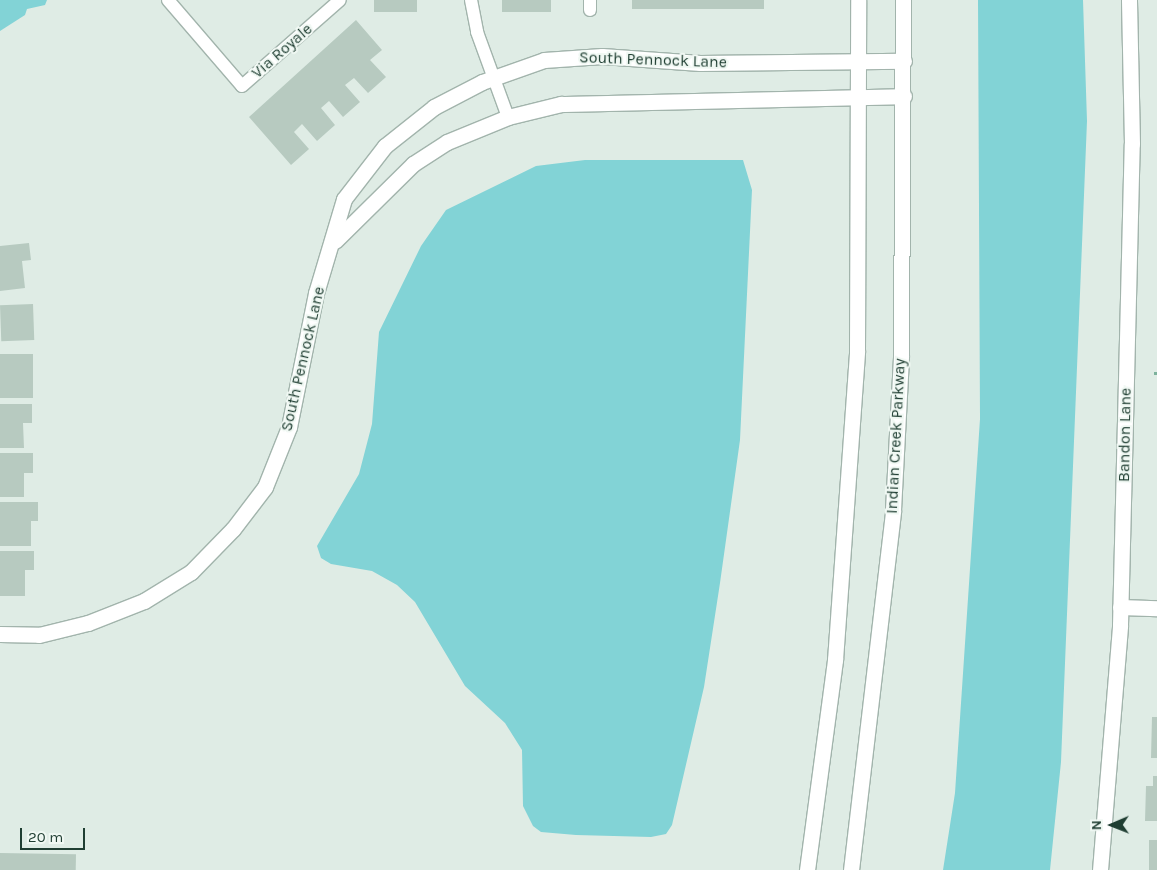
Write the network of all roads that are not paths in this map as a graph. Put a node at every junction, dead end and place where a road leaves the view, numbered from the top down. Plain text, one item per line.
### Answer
1 (168, 0) edge
2 (340, 0) edge
3 (471, 0) edge
4 (858, 0) edge
5 (903, 0) edge
6 (1129, 0) edge
7 (904, 60) junction
8 (859, 61) junction
9 (492, 78) junction
10 (859, 95) junction
11 (904, 96) junction
12 (508, 116) junction
13 (335, 241) junction
14 (1120, 607) junction
15 (1157, 608) edge
16 (0, 634) edge
17 (807, 870) edge
18 (851, 870) edge
19 (1100, 870) edge

1 - 2 lane, Via Royale
3 - 9 lane
4 - 8 street
5 - 7 street, Indian Creek Parkway
6 - 14 street, Bandon Lane
7 - 8 street, South Pennock Lane
7 - 11 street, Indian Creek Parkway
8 - 9 street, South Pennock Lane
8 - 10 street
9 - 12 lane
9 - 13 street, South Pennock Lane
10 - 11 street, South Pennock Lane
10 - 12 street, South Pennock Lane
10 - 17 street
11 - 18 street, Indian Creek Parkway
12 - 13 street, South Pennock Lane
13 - 16 street, South Pennock Lane
14 - 15 street
14 - 19 street, Bandon Lane

